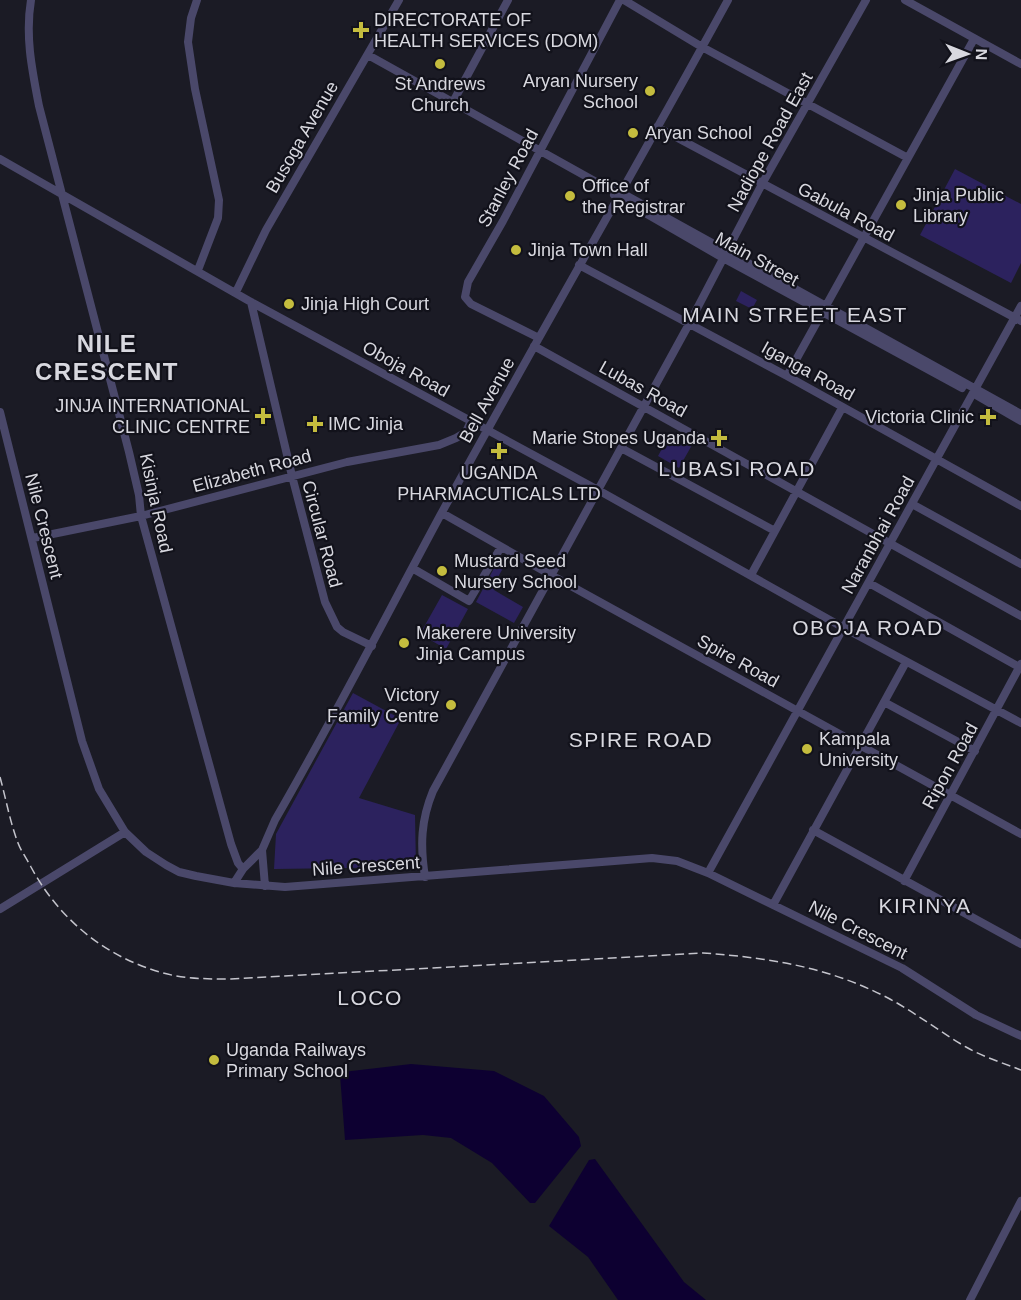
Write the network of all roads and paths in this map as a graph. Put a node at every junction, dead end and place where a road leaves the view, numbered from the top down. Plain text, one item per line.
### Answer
1 (31, 0) edge
2 (197, 0) edge
3 (399, 0) edge
4 (508, 0) edge
5 (622, 0) edge
6 (728, 0) edge
7 (866, 0) edge
8 (905, 0) edge
9 (974, 39) junction
10 (702, 47) junction
11 (368, 55) junction
12 (1021, 64) edge
13 (453, 102) junction
14 (808, 103) junction
15 (657, 127) junction
16 (540, 150) junction
17 (908, 158) junction
18 (0, 159) edge
19 (762, 184) junction
20 (62, 194) junction
21 (618, 195) junction
22 (863, 238) junction
23 (725, 255) junction
24 (579, 264) junction
25 (198, 270) junction
26 (236, 292) junction
27 (251, 302) junction
28 (1021, 306) edge
29 (824, 309) junction
30 (1018, 320) edge
31 (689, 324) junction
32 (539, 338) junction
33 (534, 346) junction
34 (787, 376) junction
35 (973, 391) junction
36 (643, 405) junction
37 (842, 408) junction
38 (0, 412) edge
39 (1021, 414) edge
40 (471, 421) junction
41 (1021, 421) edge
42 (488, 430) junction
43 (3, 436) edge
44 (621, 448) junction
45 (937, 459) junction
46 (292, 476) junction
47 (598, 490) junction
48 (797, 491) junction
49 (912, 504) junction
50 (1021, 506) edge
51 (442, 513) junction
52 (141, 516) junction
53 (775, 531) junction
54 (33, 538) junction
55 (891, 543) junction
56 (501, 547) junction
57 (1021, 564) edge
58 (412, 568) junction
59 (551, 575) junction
60 (751, 575) junction
61 (869, 583) junction
62 (1021, 616) edge
63 (844, 628) junction
64 (372, 646) junction
65 (906, 662) junction
66 (1020, 666) edge
67 (884, 702) junction
68 (997, 710) junction
69 (798, 711) junction
70 (1021, 723) edge
71 (860, 744) junction
72 (975, 752) junction
73 (951, 796) junction
74 (813, 830) junction
75 (125, 832) junction
76 (1021, 834) edge
77 (262, 850) junction
78 (243, 868) junction
79 (708, 873) junction
80 (425, 877) junction
81 (904, 881) junction
82 (234, 883) junction
83 (266, 886) junction
84 (773, 905) junction
85 (0, 909) edge
86 (1021, 944) edge
87 (1021, 1036) edge
88 (1021, 1200) edge
89 (970, 1300) edge

1 - 20 street, Kisinja Road
2 - 25 street
3 - 11 street, Busoga Avenue
4 - 13 street
5 - 10 street
5 - 16 street, Stanley Road
6 - 10 street, Bell Avenue
7 - 14 street, Nadiope Road East
8 - 9 street
9 - 12 street
9 - 17 street
10 - 14 street
10 - 15 street, Bell Avenue
11 - 13 street, Main Street
11 - 26 street, Busoga Avenue
13 - 16 street, Main Street
14 - 17 street
14 - 19 street, Nadiope Road East
15 - 19 street, Gabula Road
15 - 21 street, Bell Avenue
16 - 21 street, Main Street
16 - 32 street, Stanley Road
17 - 22 street
18 - 20 street, Oboja Road
19 - 22 street, Gabula Road
19 - 23 street, Nadiope Road East
20 - 25 street, Oboja Road
20 - 52 street, Kisinja Road
21 - 23 street, Main Street
21 - 24 street, Bell Avenue
22 - 29 street
22 - 30 street, Gabula Road
23 - 29 street, Main Street
23 - 31 street, Nadiope Road East
24 - 31 street, Iganga Road
24 - 32 street, Bell Avenue
25 - 26 street, Oboja Road
26 - 27 street, Oboja Road
27 - 40 street, Oboja Road
27 - 46 street, Circular Road
28 - 30 street, Naranbhai Road
29 - 34 street
29 - 35 street, Main Street
30 - 35 street, Naranbhai Road
31 - 34 street, Iganga Road
31 - 36 street, Nadiope Road East
32 - 33 street, Bell Avenue
33 - 36 street, Lubas Road
33 - 42 street, Bell Avenue
34 - 37 street, Iganga Road
35 - 39 street, Main Street
35 - 41 street, Main Street
35 - 45 street, Naranbhai Road
36 - 44 street, Nadiope Road East
36 - 48 street, Lubas Road
37 - 45 street, Iganga Road
37 - 48 street
38 - 43 street, Nile Crescent
40 - 42 street, Oboja Road
40 - 46 street, Elizabeth Road
42 - 47 street, Oboja Road
42 - 51 street, Bell Avenue
43 - 54 street, Nile Crescent
44 - 47 street, Nadiope Road East
44 - 53 street
45 - 49 street, Naranbhai Road
45 - 50 street, Iganga Road
46 - 52 street, Elizabeth Road
46 - 64 street, Circular Road
47 - 59 street, Nadiope Road East
47 - 60 street, Oboja Road
48 - 53 street
48 - 55 street, Lubas Road
49 - 55 street, Naranbhai Road
49 - 57 street
51 - 56 street, Spire Road
51 - 58 street, Bell Avenue
52 - 54 street, Elizabeth Road
52 - 78 street, Kisinja Road
53 - 60 street
54 - 75 street, Nile Crescent
55 - 61 street, Naranbhai Road
55 - 62 street, Lubas Road
56 - 58 street
56 - 59 street, Spire Road
58 - 64 street, Bell Avenue
59 - 69 street, Spire Road
59 - 80 street, Nadiope Road East
60 - 63 street, Oboja Road
61 - 63 street, Naranbhai Road
61 - 66 street
63 - 65 street, Oboja Road
63 - 69 street, Naranbhai Road
64 - 77 street, Bell Avenue
65 - 67 street
65 - 68 street, Oboja Road
66 - 68 street, Ripon Road
67 - 71 street
67 - 72 street
68 - 70 street, Oboja Road
68 - 72 street, Ripon Road
69 - 71 street, Spire Road
69 - 79 street, Naranbhai Road
71 - 73 street, Spire Road
71 - 74 street
72 - 73 street, Ripon Road
73 - 76 street, Spire Road
73 - 81 street, Ripon Road
74 - 81 street
74 - 84 street
75 - 82 street, Nile Crescent
75 - 85 street
77 - 78 street
77 - 83 street, Bell Avenue
78 - 82 street
79 - 80 street, Nile Crescent
79 - 84 street, Nile Crescent
80 - 83 street, Nile Crescent
81 - 86 street
82 - 83 street, Nile Crescent
84 - 87 street, Nile Crescent
88 - 89 street

